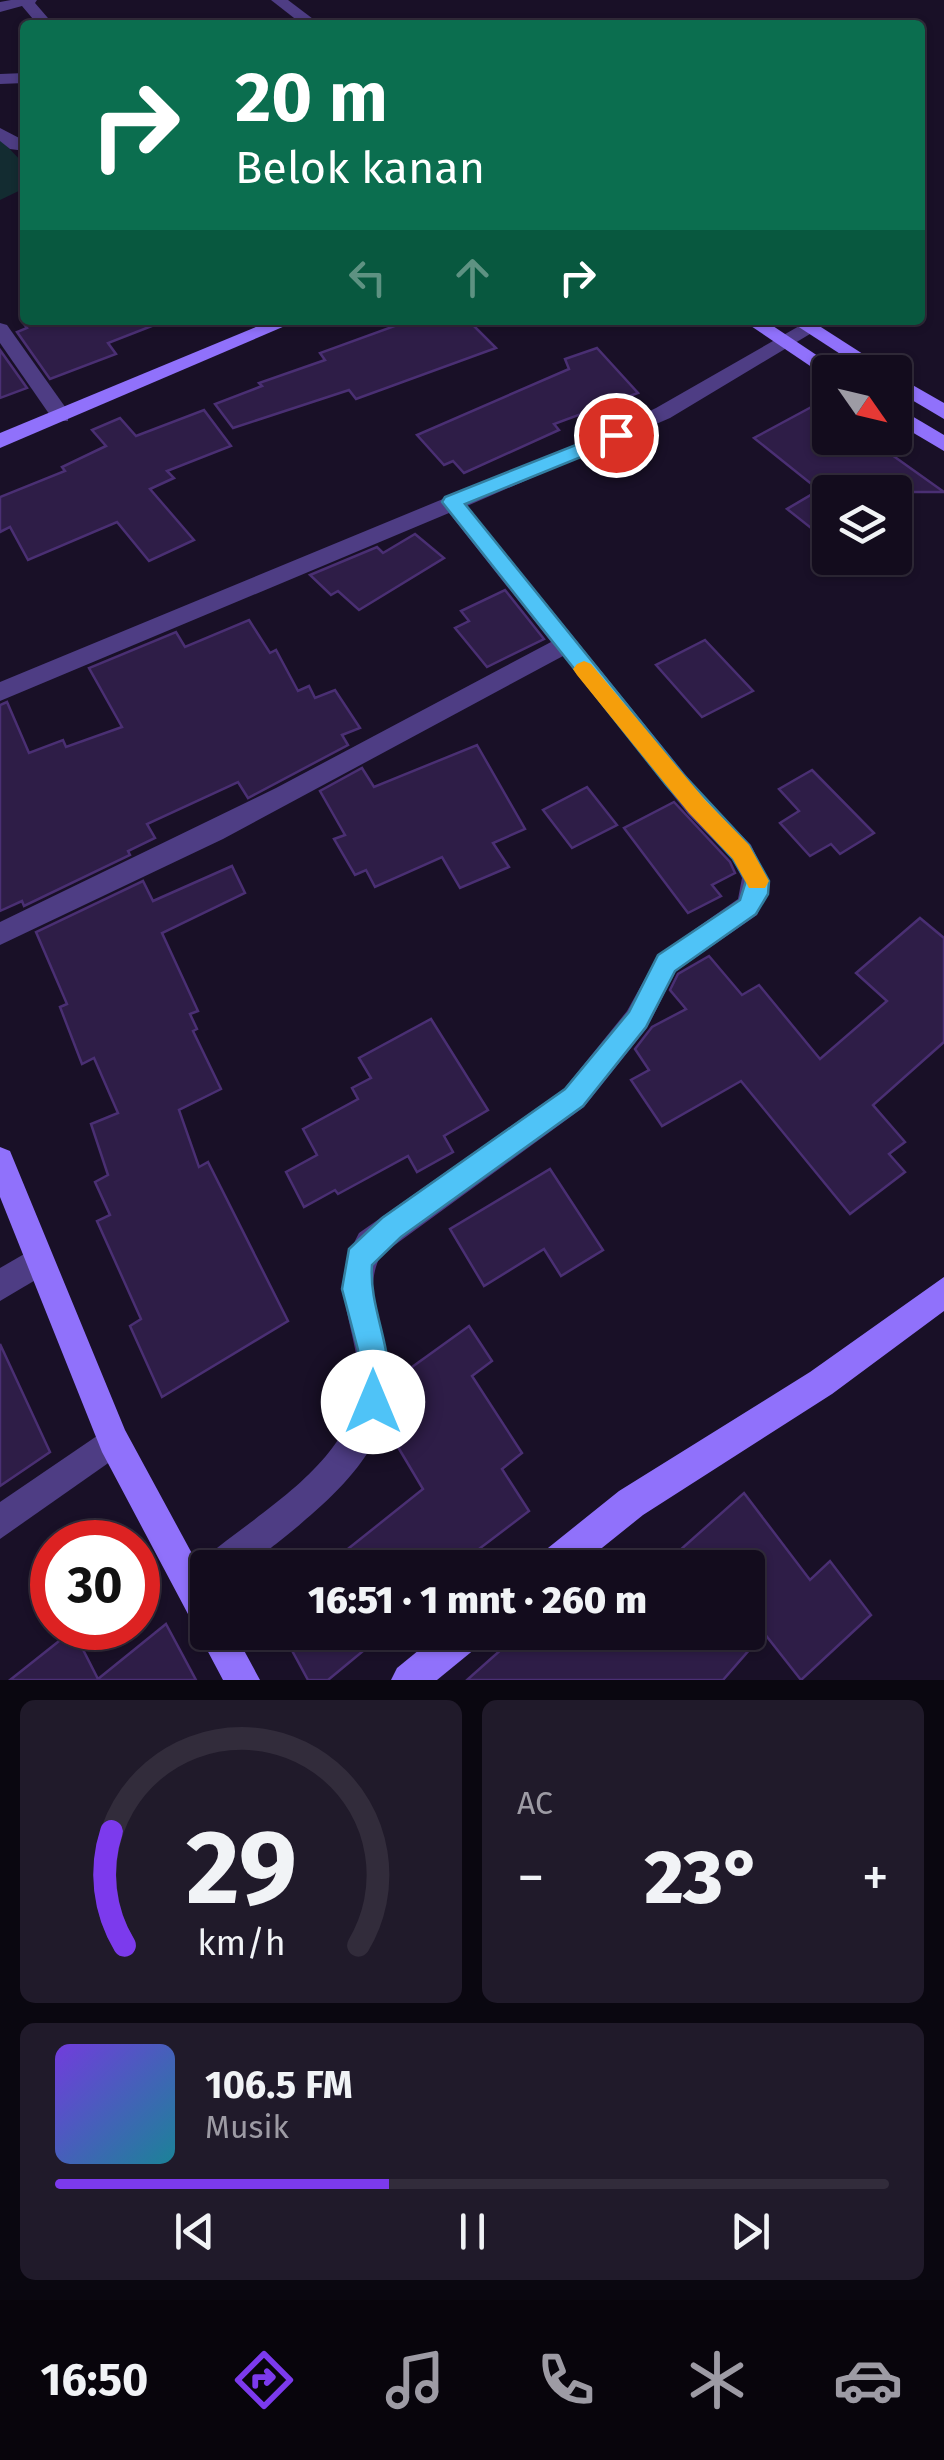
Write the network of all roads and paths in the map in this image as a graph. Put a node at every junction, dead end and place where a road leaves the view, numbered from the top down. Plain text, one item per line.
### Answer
1 (26, 0) edge
2 (278, 0) edge
3 (0, 7) edge
4 (42, 20) edge
5 (306, 20) edge
6 (278, 325) edge
7 (759, 325) edge
8 (800, 325) edge
9 (805, 325) edge
10 (0, 328) edge
11 (785, 342) junction
12 (854, 355) edge
13 (812, 359) edge
14 (912, 392) edge
15 (944, 412) edge
16 (61, 416) junction
17 (912, 424) edge
18 (0, 441) edge
19 (944, 444) edge
20 (452, 502) junction
21 (564, 646) junction
22 (0, 692) edge
23 (0, 934) edge
24 (0, 1161) edge
25 (38, 1261) junction
26 (0, 1286) edge
27 (939, 1304) edge
28 (113, 1441) junction
29 (0, 1522) edge
30 (240, 1550) edge
31 (573, 1550) edge
32 (190, 1575) edge
33 (226, 1650) edge
34 (446, 1650) edge
35 (242, 1680) edge
36 (409, 1680) edge

1 - 3 street
1 - 4 street
2 - 5 street
6 - 16 street
7 - 11 street
8 - 11 street
9 - 12 street
10 - 16 street
11 - 13 street
11 - 20 street
14 - 15 street
16 - 18 street
17 - 19 street
20 - 21 street
20 - 22 street
21 - 23 street
21 - 30 street
24 - 25 street
25 - 26 street
25 - 28 street
27 - 31 street
28 - 29 street
28 - 32 street
33 - 35 street
34 - 36 street

